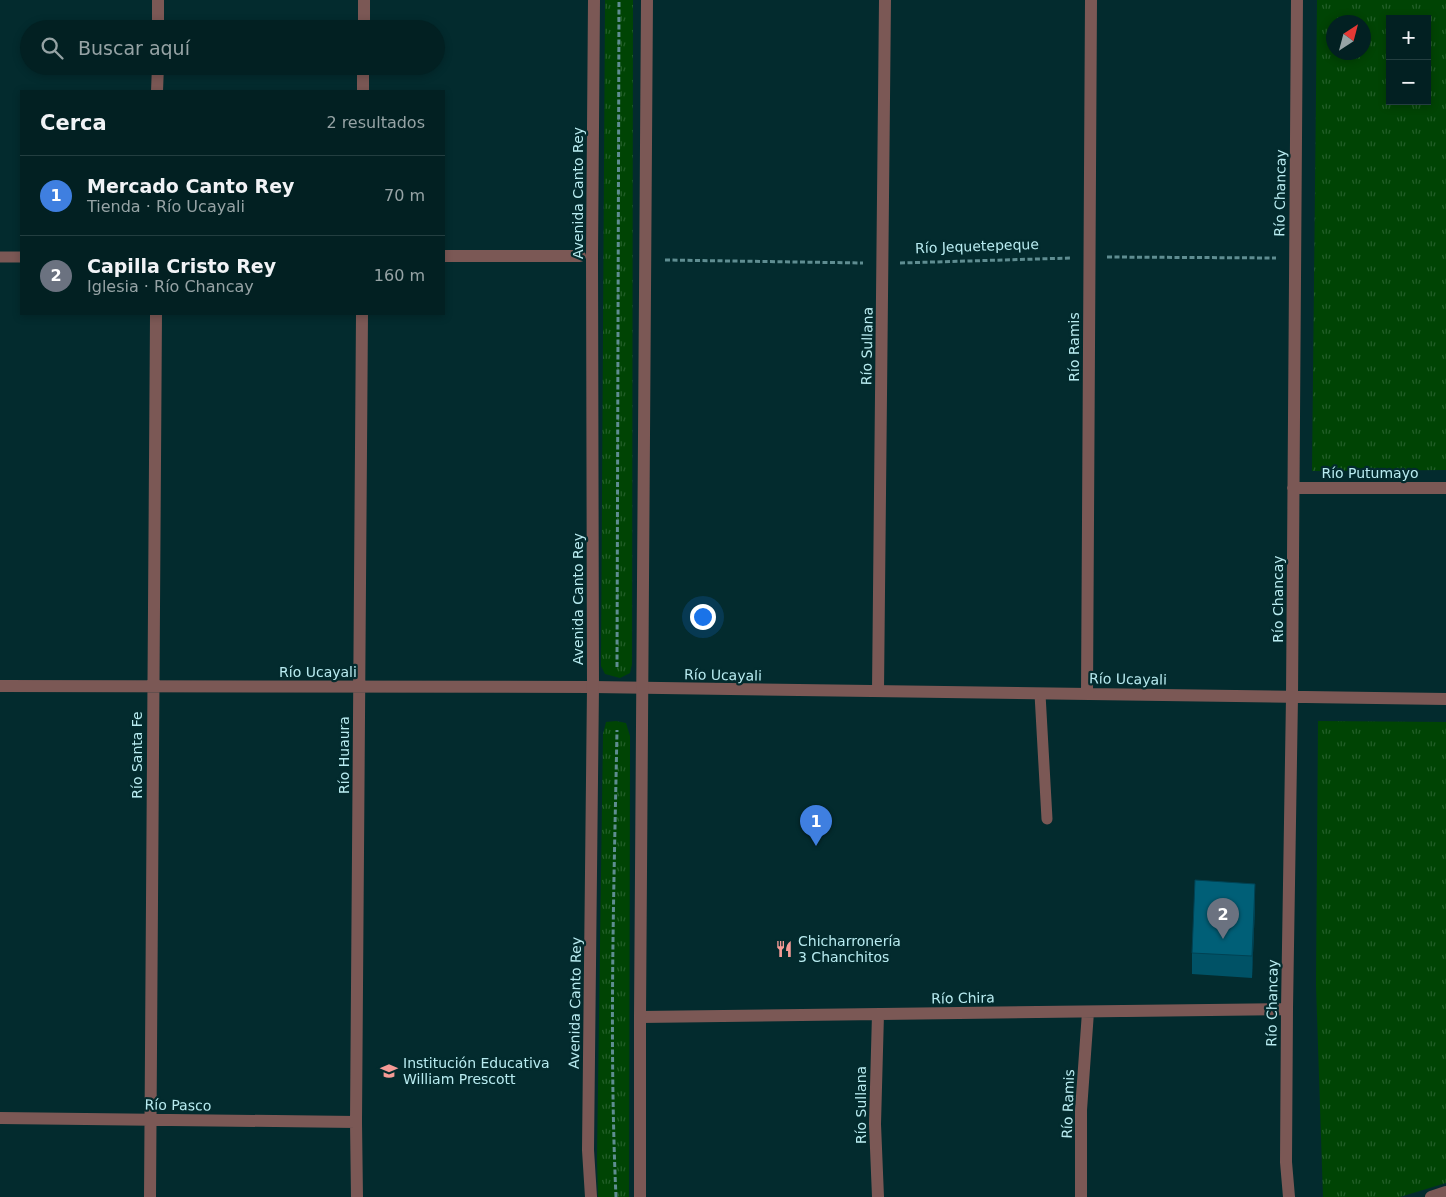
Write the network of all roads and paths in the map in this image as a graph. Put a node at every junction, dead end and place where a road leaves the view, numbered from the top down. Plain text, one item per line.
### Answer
1 (158, 0) edge
2 (364, 0) edge
3 (594, 0) edge
4 (619, 0) edge
5 (647, 0) edge
6 (885, 0) edge
7 (1091, 0) edge
8 (1296, 0) edge
9 (158, 20) edge
10 (364, 20) edge
11 (158, 75) edge
12 (363, 75) edge
13 (157, 90) edge
14 (363, 90) edge
15 (445, 256) edge
16 (580, 256) dead end
17 (0, 257) edge
18 (20, 257) edge
19 (611, 257) dead end
20 (618, 258) junction
21 (626, 258) dead end
22 (1090, 258) junction
23 (1294, 258) junction
24 (660, 260) dead end
25 (882, 263) junction
26 (156, 315) edge
27 (362, 315) edge
28 (1293, 488) junction
29 (1446, 488) edge
30 (617, 667) dead end
31 (0, 686) edge
32 (153, 686) junction
33 (359, 687) junction
34 (593, 687) junction
35 (642, 689) junction
36 (878, 692) junction
37 (1040, 694) junction
38 (1087, 694) junction
39 (1292, 697) junction
40 (1446, 699) edge
41 (609, 730) dead end
42 (617, 730) junction
43 (623, 730) dead end
44 (1047, 818) dead end
45 (1287, 1009) junction
46 (1088, 1012) junction
47 (878, 1014) junction
48 (640, 1016) junction
49 (606, 1017) dead end
50 (613, 1017) junction
51 (621, 1017) dead end
52 (0, 1118) edge
53 (149, 1120) junction
54 (356, 1122) junction
55 (1446, 1192) edge
56 (150, 1197) edge
57 (357, 1197) edge
58 (591, 1197) edge
59 (616, 1197) edge
60 (640, 1197) edge
61 (878, 1197) edge
62 (1082, 1197) edge
63 (1289, 1197) edge
64 (1430, 1197) edge

1 - 9 street
2 - 10 street
3 - 34 street, Avenida Canto Rey
4 - 20 path
5 - 35 street
6 - 25 street, Río Sullana
7 - 22 street, Río Ramis
8 - 23 street, Río Chancay
11 - 13 street
12 - 14 street
15 - 16 street
17 - 18 lane
19 - 20 path
20 - 21 path
20 - 30 path
22 - 23 path, Río Jequetepeque
22 - 25 path, Río Jequetepeque
22 - 38 street, Río Ramis
23 - 28 street, Río Chancay
24 - 25 path, Río Jequetepeque
25 - 36 street, Río Sullana
26 - 32 street, Río Santa Fe
27 - 33 street, Río Huaura
28 - 29 street, Río Putumayo
28 - 39 street, Río Chancay
31 - 32 street, Río Ucayali
32 - 33 street, Río Ucayali
32 - 53 street, Río Santa Fe
33 - 34 street, Río Ucayali
33 - 54 street, Río Huaura
34 - 35 street, Río Ucayali
34 - 58 street, Avenida Canto Rey
35 - 36 street, Río Ucayali
35 - 48 street
36 - 37 street, Río Ucayali
37 - 38 street, Río Ucayali
37 - 44 lane
38 - 39 street, Río Ucayali
39 - 40 street, Río Ucayali
39 - 45 street, Río Chancay
41 - 42 path
42 - 43 path
42 - 50 path
45 - 46 street, Río Chira
45 - 63 street, Río Chancay
46 - 47 street, Río Chira
46 - 62 street, Río Ramis
47 - 48 street, Río Chira
47 - 61 street, Río Sullana
48 - 60 street
49 - 50 path
50 - 51 path
50 - 59 path
52 - 53 street, Río Pasco
53 - 54 street, Río Pasco
53 - 56 street, Río Santa Fe
54 - 57 street, Río Huaura
55 - 64 street

